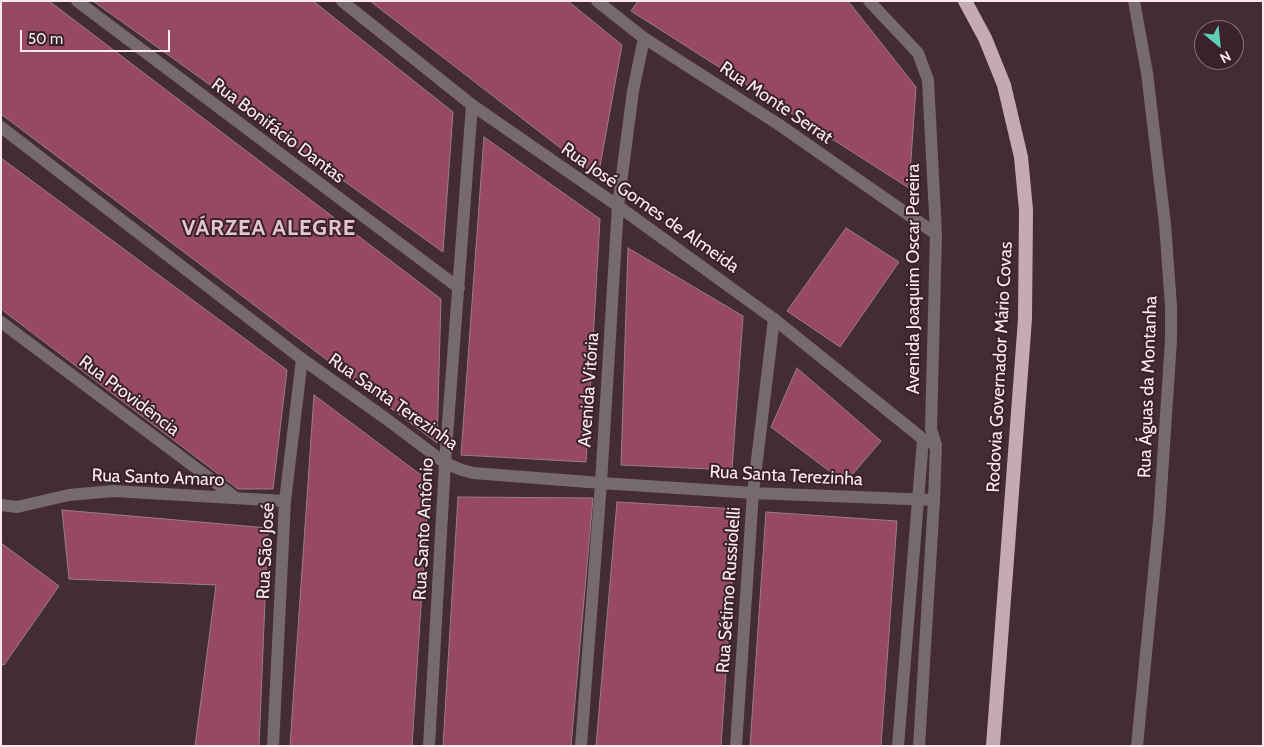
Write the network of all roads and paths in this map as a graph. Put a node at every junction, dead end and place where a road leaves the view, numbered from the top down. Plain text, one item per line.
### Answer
1 (77, 1) edge
2 (342, 1) edge
3 (597, 1) edge
4 (869, 1) edge
5 (965, 1) edge
6 (1134, 1) edge
7 (644, 38) junction
8 (472, 106) junction
9 (1, 127) edge
10 (618, 206) junction
11 (936, 234) junction
12 (459, 288) junction
13 (774, 319) junction
14 (1, 322) edge
15 (302, 359) junction
16 (927, 434) junction
17 (445, 463) junction
18 (601, 483) junction
19 (753, 494) junction
20 (236, 498) junction
21 (918, 499) junction
22 (934, 500) junction
23 (285, 501) junction
24 (1, 505) edge
25 (899, 715) junction
26 (921, 716) junction
27 (273, 746) edge
28 (429, 746) edge
29 (581, 746) edge
30 (736, 746) edge
31 (898, 746) edge
32 (919, 746) edge
33 (992, 746) edge
34 (1137, 746) edge

1 - 12 street, Rua Bonifácio Dantas
2 - 8 street, Rua José Gomes de Almeida
3 - 7 street, Rua Monte Serrat
4 - 11 street, Avenida Joaquim Oscar Pereira
5 - 33 highway, Rodovia Governador Mário Covas
6 - 34 street, Rua Águas da Montanha
7 - 10 street, Avenida Vitória
7 - 11 street, Rua Monte Serrat
8 - 10 street, Rua José Gomes de Almeida
8 - 12 street, Rua Santo Antônio
9 - 15 street, Rua Santa Terezinha
10 - 13 street, Rua José Gomes de Almeida
10 - 18 street, Avenida Vitória
11 - 16 street, Avenida Joaquim Oscar Pereira
12 - 17 street, Rua Santo Antônio
13 - 16 street, Rua José Gomes de Almeida
13 - 19 street, Rua Sétimo Russiolelli
14 - 20 street, Rua Providência
15 - 17 street, Rua Santa Terezinha
15 - 23 street, Rua São José
16 - 21 street, Avenida Joaquim Oscar Pereira
16 - 22 street, Rua José Gomes de Almeida
17 - 18 street, Rua Santa Terezinha
17 - 28 street, Rua Santo Antônio
18 - 19 street, Rua Santa Terezinha
18 - 29 street, Avenida Vitória
19 - 21 street, Rua Santa Terezinha
19 - 30 street, Rua Sétimo Russiolelli
20 - 23 street, Rua Santo Amaro
20 - 24 street, Rua Santo Amaro
21 - 22 street, Rua Santa Terezinha
21 - 25 street, Avenida Joaquim Oscar Pereira
22 - 26 street
23 - 27 street, Rua São José
25 - 26 street
25 - 31 street, Avenida Joaquim Oscar Pereira
26 - 32 street

